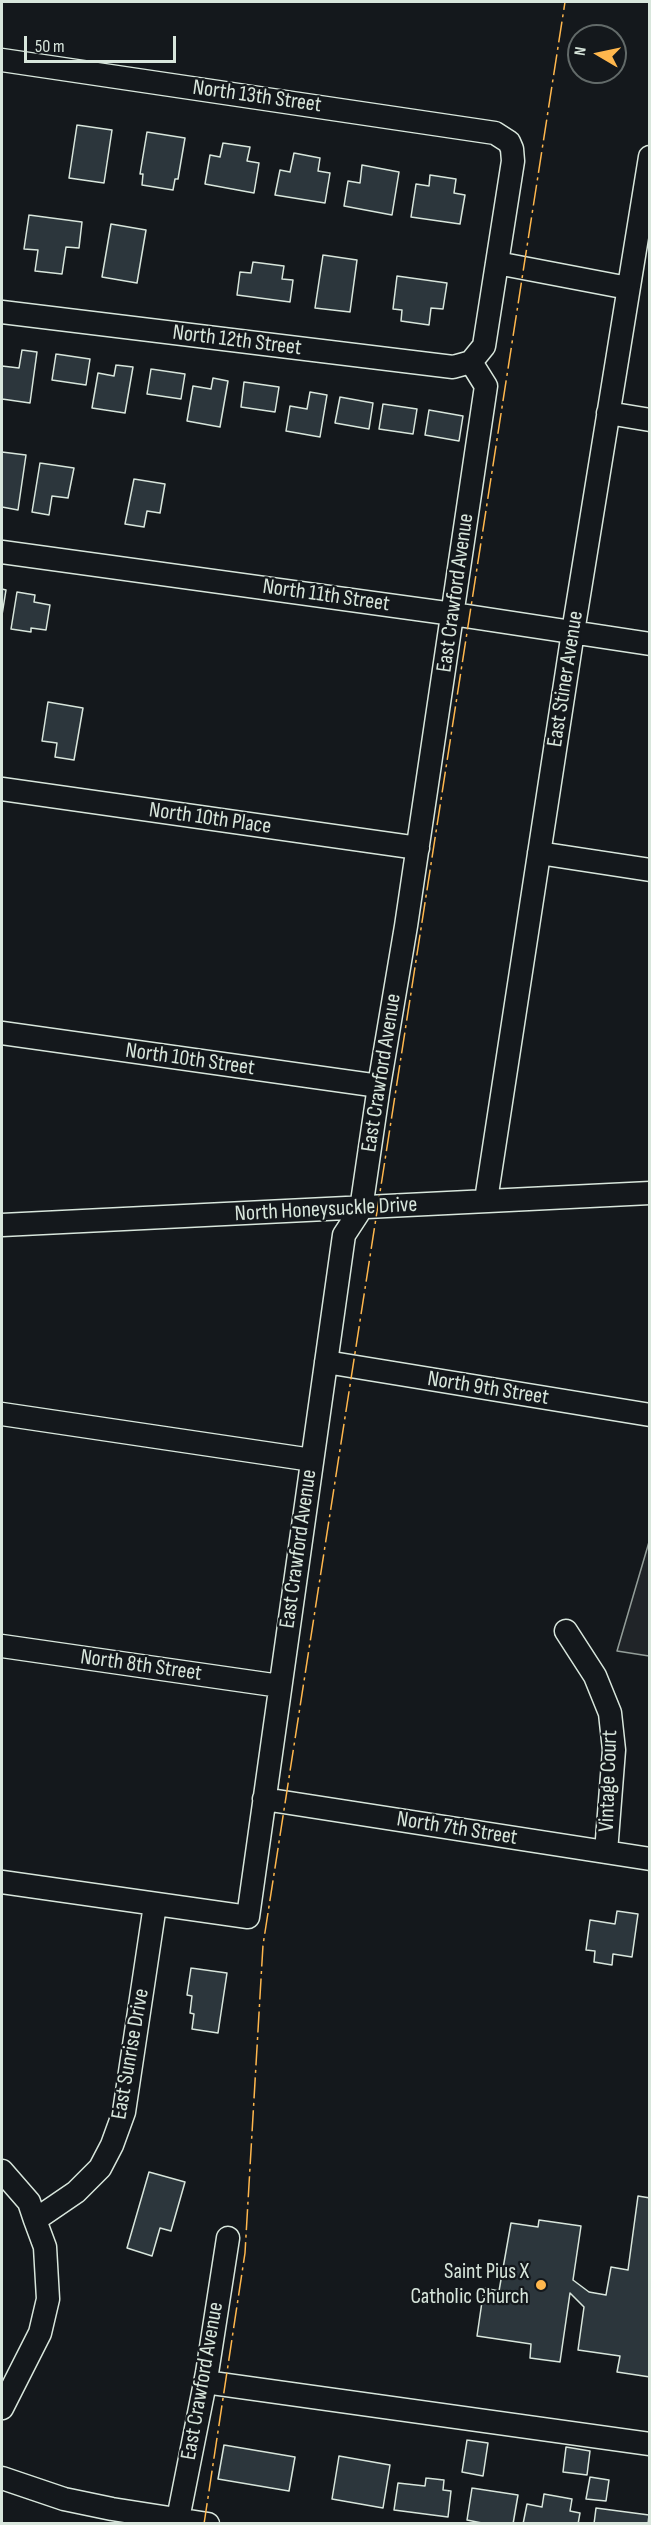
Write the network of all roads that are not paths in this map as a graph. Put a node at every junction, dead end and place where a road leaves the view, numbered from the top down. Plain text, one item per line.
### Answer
1 (2, 60) edge
2 (650, 158) edge
3 (647, 193) edge
4 (497, 263) junction
5 (628, 288) junction
6 (2, 312) edge
7 (471, 362) junction
8 (608, 413) junction
9 (650, 420) edge
10 (2, 552) edge
11 (453, 614) junction
12 (573, 632) junction
13 (650, 644) edge
14 (2, 789) edge
15 (418, 848) junction
16 (539, 853) junction
17 (650, 870) edge
18 (2, 1033) edge
19 (379, 1086) junction
20 (650, 1193) edge
21 (486, 1200) junction
22 (361, 1209) junction
23 (2, 1225) edge
24 (326, 1362) junction
25 (2, 1414) edge
26 (650, 1415) edge
27 (312, 1460) junction
28 (566, 1631) dead end
29 (2, 1646) edge
30 (280, 1686) junction
31 (264, 1799) junction
32 (606, 1852) junction
33 (650, 1859) edge
34 (2, 1882) edge
35 (155, 1905) junction
36 (2, 2171) edge
37 (35, 2220) junction
38 (228, 2238) dead end
39 (205, 2382) junction
40 (2, 2408) edge
41 (650, 2444) edge
42 (2, 2478) edge
43 (177, 2521) edge
44 (208, 2523) edge

1 - 4 street, North 13th Street
2 - 3 street, East Stiner Avenue
3 - 5 street, East Stiner Avenue
4 - 5 street
4 - 7 street
5 - 8 street, East Stiner Avenue
6 - 7 street, North 12th Street
7 - 11 street, East Crawford Avenue
8 - 9 street
8 - 12 street, East Stiner Avenue
10 - 11 street, North 11th Street
11 - 12 street, North 11th Street
11 - 15 street, East Crawford Avenue
12 - 13 street, North 11th Street
12 - 16 street, East Stiner Avenue
14 - 15 street, North 10th Place
15 - 19 street, East Crawford Avenue
16 - 17 street
16 - 21 street, East Stiner Avenue
18 - 19 street, North 10th Street
19 - 22 street, East Crawford Avenue
20 - 21 street, North Honeysuckle Drive
21 - 22 street, North Honeysuckle Drive
22 - 23 street, North Honeysuckle Drive
22 - 24 street, East Crawford Avenue
24 - 26 street, North 9th Street
24 - 27 street, East Crawford Avenue
25 - 27 street
27 - 30 street, East Crawford Avenue
28 - 32 street, Vintage Court
29 - 30 street, North 8th Street
30 - 31 street, East Crawford Avenue
31 - 32 street, North 7th Street
31 - 35 street, East Crawford Avenue
32 - 33 street, North 7th Street
34 - 35 street
35 - 37 street, East Sunrise Drive
36 - 37 street
37 - 40 street
38 - 39 street, East Crawford Avenue
39 - 41 street
39 - 43 street, East Crawford Avenue
42 - 43 street
43 - 44 street

